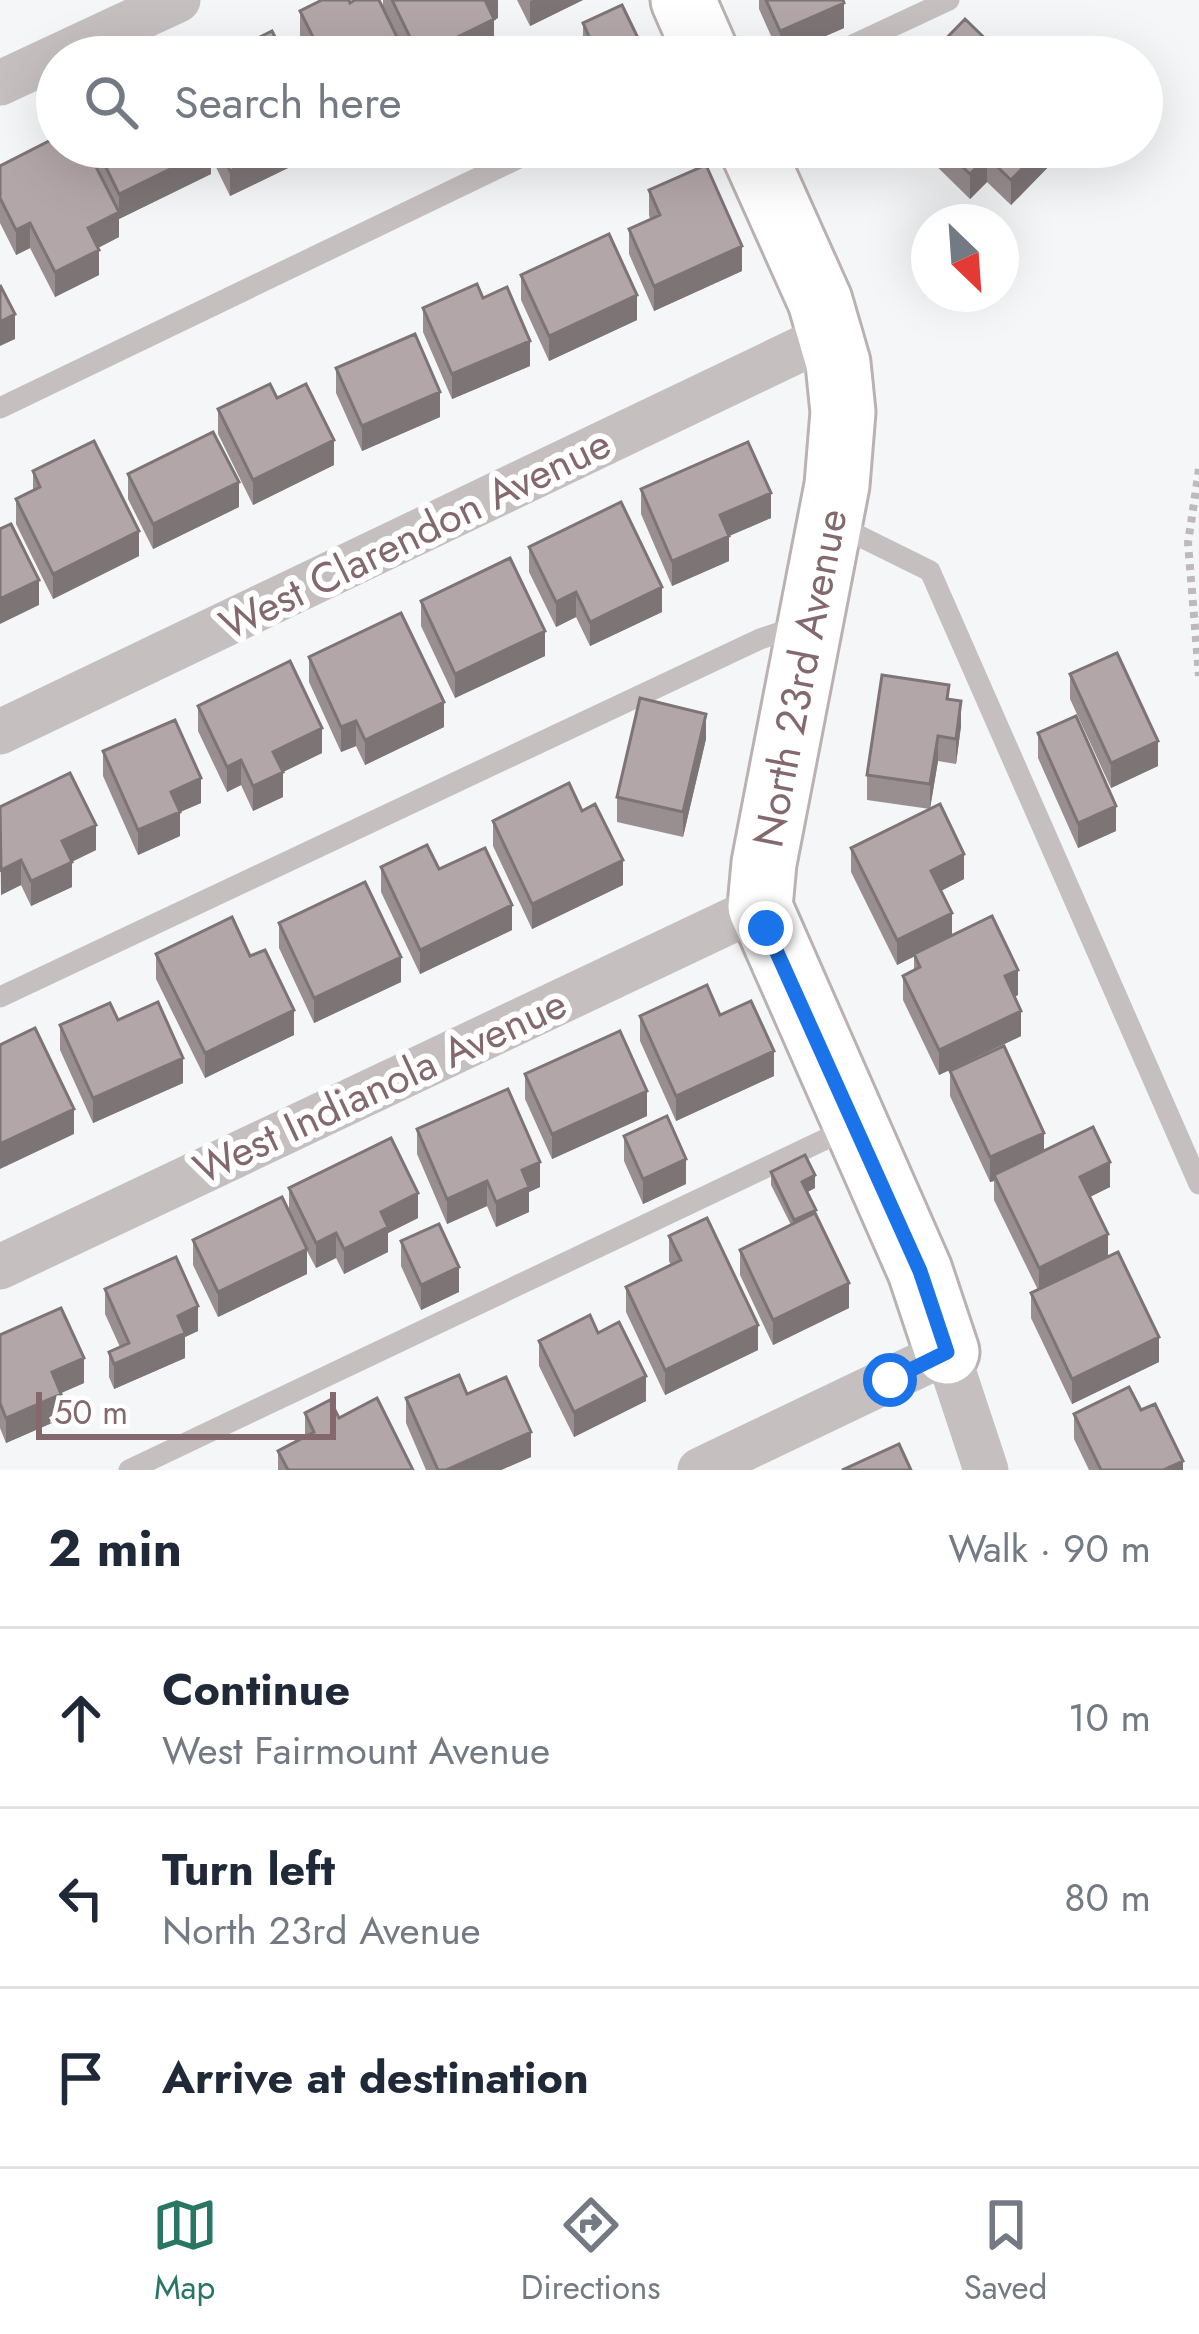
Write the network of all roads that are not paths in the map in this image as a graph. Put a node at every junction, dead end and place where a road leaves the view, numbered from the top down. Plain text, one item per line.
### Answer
1 (178, 0) edge
2 (682, 0) edge
3 (949, 0) edge
4 (101, 36) edge
5 (699, 36) edge
6 (872, 36) edge
7 (36, 66) edge
8 (0, 83) edge
9 (498, 168) edge
10 (760, 168) edge
11 (830, 335) junction
12 (0, 408) edge
13 (829, 520) junction
14 (812, 622) junction
15 (0, 732) edge
16 (760, 907) junction
17 (0, 997) edge
18 (855, 1126) junction
19 (1199, 1184) edge
20 (0, 1267) edge
21 (947, 1352) junction
22 (129, 1470) edge
23 (700, 1470) edge
24 (986, 1470) edge

1 - 4 street
2 - 5 street
3 - 6 lane
7 - 8 street
9 - 12 lane
10 - 11 street, North 23rd Avenue
11 - 13 street, North 23rd Avenue
11 - 15 street, West Clarendon Avenue
13 - 14 street, North 23rd Avenue
13 - 19 lane
14 - 16 street, North 23rd Avenue
14 - 17 lane
16 - 18 street, North 23rd Avenue
16 - 20 street, West Indianola Avenue
18 - 21 street, North 23rd Avenue
18 - 22 lane
21 - 23 street
21 - 24 street, North 23rd Avenue

